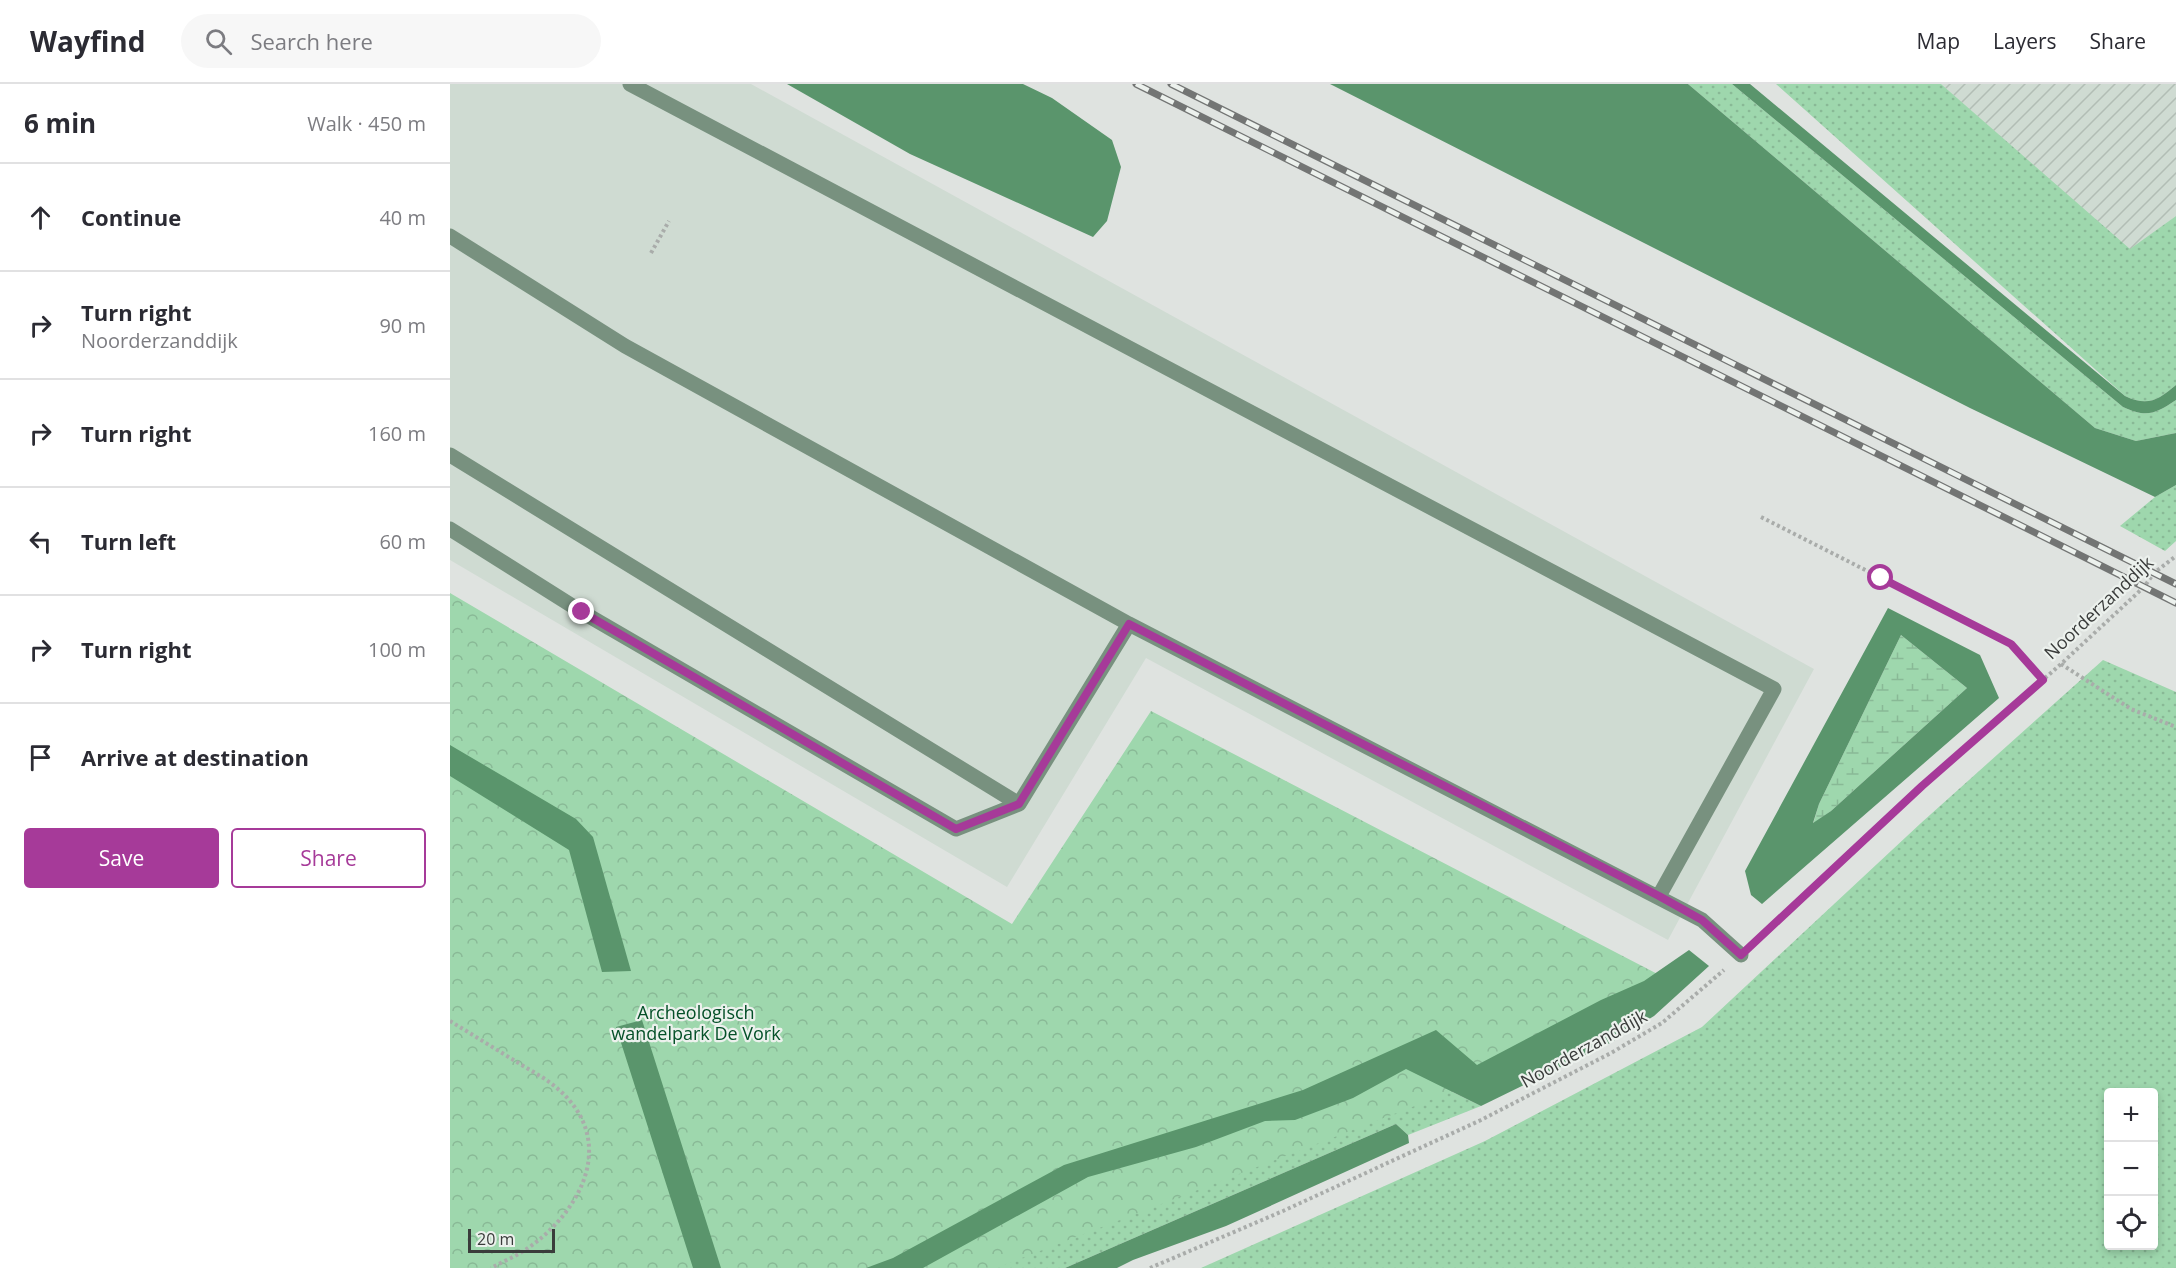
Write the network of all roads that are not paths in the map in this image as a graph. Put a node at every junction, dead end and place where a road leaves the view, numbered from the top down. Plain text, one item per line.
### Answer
1 (630, 84) edge
2 (450, 236) edge
3 (450, 455) edge
4 (450, 529) edge
5 (1129, 624) junction
6 (1019, 804) junction
7 (1659, 896) junction
8 (1741, 955) road end

1 - 7 lane
2 - 5 lane
3 - 6 lane
4 - 6 lane
5 - 6 lane
5 - 7 lane
7 - 8 lane

